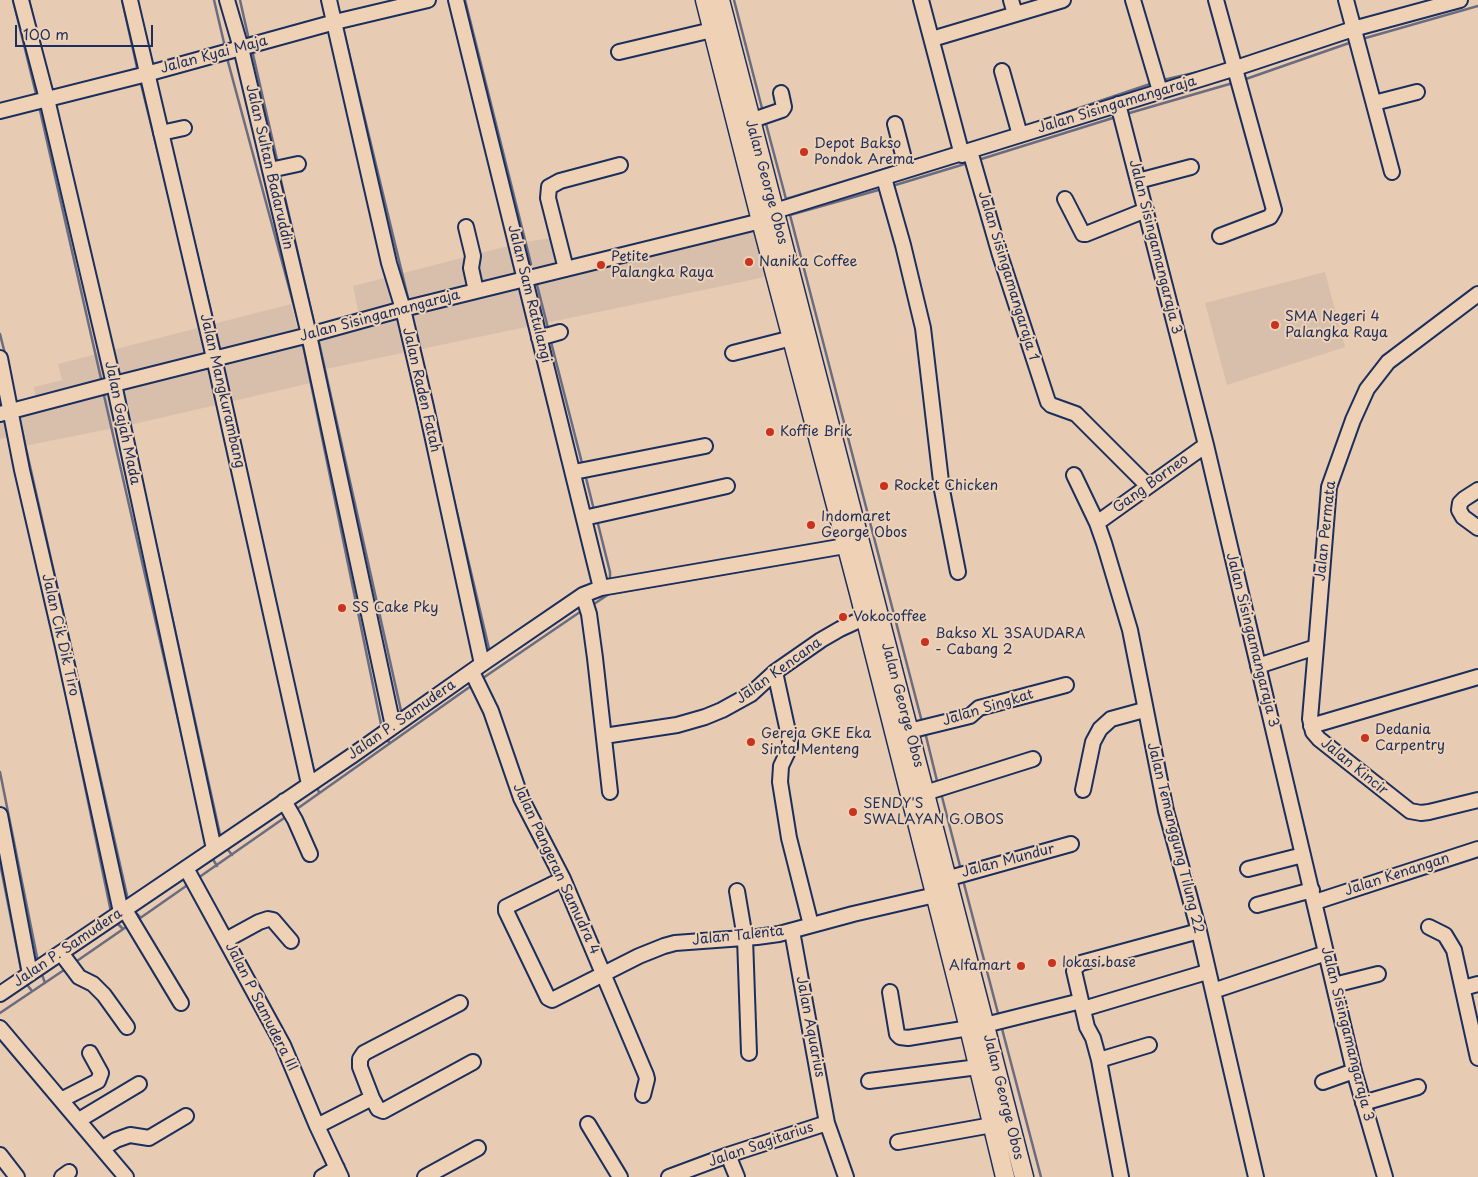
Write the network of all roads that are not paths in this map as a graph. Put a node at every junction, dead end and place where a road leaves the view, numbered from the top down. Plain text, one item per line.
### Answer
1 (21, 0) edge
2 (130, 0) edge
3 (227, 0) edge
4 (329, 0) edge
5 (428, 0) edge
6 (456, 0) edge
7 (705, 0) edge
8 (720, 0) edge
9 (921, 0) edge
10 (1011, 0) edge
11 (1133, 0) edge
12 (1216, 0) edge
13 (1346, 0) edge
14 (1460, 0) edge
15 (1053, 1) edge
16 (1015, 14) junction
17 (335, 22) junction
18 (1353, 29) junction
19 (712, 30) junction
20 (932, 39) junction
21 (241, 48) junction
22 (619, 52) dead end
23 (1236, 68) junction
24 (1002, 71) dead end
25 (146, 74) junction
26 (1160, 91) junction
27 (1417, 92) dead end
28 (781, 93) dead end
29 (47, 99) junction
30 (1374, 103) junction
31 (1118, 104) junction
32 (0, 110) edge
33 (895, 124) dead end
34 (184, 128) dead end
35 (748, 129) junction
36 (161, 133) junction
37 (1020, 135) junction
38 (966, 153) junction
39 (298, 164) dead end
40 (620, 166) dead end
41 (1191, 167) dead end
42 (270, 170) junction
43 (907, 170) junction
44 (1392, 172) dead end
45 (884, 178) junction
46 (1138, 181) junction
47 (1065, 199) dead end
48 (1146, 210) junction
49 (768, 216) junction
50 (466, 227) dead end
51 (1220, 236) dead end
52 (566, 269) junction
53 (526, 279) junction
54 (476, 291) junction
55 (1478, 294) edge
56 (402, 309) junction
57 (560, 332) dead end
58 (309, 335) junction
59 (539, 338) junction
60 (792, 338) junction
61 (733, 353) dead end
62 (0, 358) edge
63 (214, 358) junction
64 (114, 384) junction
65 (816, 401) junction
66 (6, 412) edge
67 (1206, 445) junction
68 (705, 446) dead end
69 (574, 472) junction
70 (1074, 475) dead end
71 (727, 486) dead end
72 (1148, 486) junction
73 (1478, 490) edge
74 (595, 516) junction
75 (1097, 523) junction
76 (1478, 528) edge
77 (845, 546) junction
78 (958, 572) dead end
79 (601, 588) junction
80 (583, 595) junction
81 (864, 618) junction
82 (1316, 647) junction
83 (1258, 666) junction
84 (477, 668) junction
85 (775, 672) junction
86 (1478, 677) edge
87 (1066, 685) dead end
88 (1144, 710) junction
89 (393, 726) junction
90 (1311, 726) junction
91 (909, 731) junction
92 (604, 736) junction
93 (1032, 759) dead end
94 (309, 784) junction
95 (1082, 790) dead end
96 (610, 792) dead end
97 (925, 793) junction
98 (1478, 800) edge
99 (284, 801) junction
100 (0, 815) edge
101 (1071, 844) dead end
102 (214, 849) junction
103 (1478, 849) edge
104 (310, 854) dead end
105 (1303, 855) junction
106 (186, 868) junction
107 (1248, 869) dead end
108 (563, 879) junction
109 (946, 879) junction
110 (737, 891) dead end
111 (935, 895) junction
112 (1314, 896) junction
113 (1257, 905) dead end
114 (123, 911) junction
115 (811, 925) junction
116 (1429, 927) dead end
117 (792, 930) junction
118 (1199, 931) junction
119 (744, 938) junction
120 (226, 940) junction
121 (291, 941) dead end
122 (61, 953) junction
123 (1326, 953) junction
124 (1207, 972) junction
125 (30, 974) junction
126 (604, 974) junction
127 (1378, 974) dead end
128 (1478, 984) edge
129 (1334, 986) junction
130 (1463, 988) junction
131 (1213, 991) junction
132 (890, 992) dead end
133 (0, 994) edge
134 (181, 1003) dead end
135 (460, 1003) dead end
136 (1082, 1005) junction
137 (127, 1026) dead end
138 (977, 1026) junction
139 (0, 1028) edge
140 (1149, 1045) dead end
141 (982, 1047) junction
142 (90, 1053) dead end
143 (749, 1053) dead end
144 (1478, 1058) edge
145 (1099, 1060) junction
146 (473, 1062) dead end
147 (978, 1067) junction
148 (1354, 1070) junction
149 (869, 1081) dead end
150 (1323, 1082) dead end
151 (139, 1084) dead end
152 (1418, 1087) dead end
153 (643, 1094) dead end
154 (372, 1098) junction
155 (61, 1100) junction
156 (1363, 1103) junction
157 (186, 1116) dead end
158 (78, 1120) junction
159 (827, 1123) junction
160 (588, 1124) dead end
161 (992, 1125) junction
162 (317, 1126) junction
163 (898, 1142) dead end
164 (103, 1148) junction
165 (478, 1148) dead end
166 (0, 1155) edge
167 (728, 1155) junction
168 (339, 1172) edge
169 (440, 1173) edge
170 (17, 1177) edge
171 (126, 1177) edge
172 (322, 1177) edge
173 (425, 1177) edge
174 (620, 1177) edge
175 (669, 1177) edge
176 (737, 1177) edge
177 (846, 1177) edge
178 (1005, 1177) edge
179 (1024, 1177) edge
180 (1121, 1177) edge
181 (1256, 1177) edge
182 (1385, 1177) edge

1 - 29 street, Jalan Gajah Mada
2 - 25 street, Jalan Mangkurambang
3 - 21 street, Jalan Sultan Badaruddin
4 - 17 street, Jalan Raden Fatah
5 - 17 street, Jalan Kyai Maja
6 - 53 street, Jalan Sam Ratulangi
7 - 19 main road, Jalan George Obos
8 - 35 main road, Jalan George Obos
9 - 20 street, Jalan Sisingamangaraja 1
10 - 16 street
11 - 26 street
12 - 23 street
13 - 18 street
14 - 18 street, Jalan Sisingamangaraja
15 - 16 street
16 - 20 street
17 - 21 street, Jalan Kyai Maja
17 - 56 street, Jalan Raden Fatah
18 - 23 street, Jalan Sisingamangaraja
18 - 30 street
19 - 22 street
19 - 35 main road, Jalan George Obos
20 - 38 street, Jalan Sisingamangaraja 1
21 - 25 street, Jalan Kyai Maja
21 - 42 street, Jalan Sultan Badaruddin
23 - 26 street, Jalan Sisingamangaraja
23 - 51 street
24 - 37 street
25 - 29 street, Jalan Kyai Maja
25 - 36 street, Jalan Mangkurambang
26 - 31 street, Jalan Sisingamangaraja
27 - 30 street
28 - 35 street
29 - 32 street, Jalan Kyai Maja
29 - 64 street, Jalan Gajah Mada
30 - 44 street
31 - 37 street, Jalan Sisingamangaraja
31 - 46 street, Jalan Sisingamangaraja 3
33 - 43 street
34 - 36 street
35 - 49 main road, Jalan George Obos
36 - 63 street, Jalan Mangkurambang
37 - 38 street, Jalan Sisingamangaraja
38 - 43 street, Jalan Sisingamangaraja
38 - 72 street, Jalan Sisingamangaraja 1
39 - 42 street
40 - 52 street
41 - 46 street
42 - 58 street, Jalan Sultan Badaruddin
43 - 45 street, Jalan Sisingamangaraja
45 - 49 street, Jalan Sisingamangaraja
45 - 78 street
46 - 48 street, Jalan Sisingamangaraja 3
47 - 48 street
48 - 67 street, Jalan Sisingamangaraja 3
49 - 52 street, Jalan Sisingamangaraja
49 - 60 main road, Jalan George Obos
49 - 65 main road, Jalan George Obos
50 - 54 street
52 - 53 street, Jalan Sisingamangaraja
53 - 54 street, Jalan Sisingamangaraja
53 - 59 street, Jalan Sam Ratulangi
54 - 56 street, Jalan Sisingamangaraja
55 - 82 street, Jalan Permata
56 - 58 street, Jalan Sisingamangaraja
56 - 84 street, Jalan Raden Fatah
57 - 59 street
58 - 63 street, Jalan Sisingamangaraja
58 - 89 street, Jalan Sultan Badaruddin
59 - 69 street, Jalan Sam Ratulangi
60 - 61 street
60 - 65 main road, Jalan George Obos
62 - 66 street, Jalan Cik Dik Tiro
63 - 64 street, Jalan Sisingamangaraja
63 - 94 street, Jalan Mangkurambang
64 - 66 street, Jalan Sisingamangaraja
64 - 102 street, Jalan Gajah Mada
65 - 77 main road, Jalan George Obos
65 - 91 main road, Jalan George Obos
66 - 114 street, Jalan Cik Dik Tiro
67 - 72 street, Gang Borneo
67 - 83 street, Jalan Sisingamangaraja 3
68 - 69 street
69 - 74 street, Jalan Sam Ratulangi
70 - 75 street, Jalan Temanggung Tilung 22
71 - 74 street
72 - 75 street, Gang Borneo
73 - 76 street
74 - 79 street, Jalan Sam Ratulangi
75 - 88 street, Jalan Temanggung Tilung 22
77 - 79 street, Jalan P. Samudera
77 - 81 main road, Jalan George Obos
79 - 80 street, Jalan P. Samudera
80 - 84 street, Jalan P. Samudera
80 - 92 street
81 - 85 street, Jalan Kencana
81 - 111 main road, Jalan George Obos
82 - 83 street
82 - 90 street, Jalan Kincir
83 - 105 street, Jalan Sisingamangaraja 3
84 - 89 street, Jalan P. Samudera
84 - 108 street, Jalan Pangeran Samudra 4
85 - 92 street, Jalan Kencana
85 - 115 street
86 - 90 street
87 - 91 street, Jalan Singkat
88 - 95 street
88 - 118 street, Jalan Temanggung Tilung 22
89 - 94 street, Jalan P. Samudera
90 - 98 street, Jalan Kincir
91 - 97 main road, Jalan George Obos
92 - 96 street
93 - 97 street
94 - 99 street, Jalan P. Samudera
97 - 109 main road, Jalan George Obos
99 - 102 street, Jalan P. Samudera
99 - 104 street
100 - 125 street
101 - 109 street, Jalan Mundur
102 - 106 street, Jalan P. Samudera
103 - 112 street, Jalan Kenangan
105 - 107 street
105 - 112 street, Jalan Sisingamangaraja 3
106 - 114 street, Jalan P. Samudera
106 - 120 street, Jalan P Samudera III
108 - 126 street, Jalan Pangeran Samudra 4
108 - 126 street, Jalan Talenta
109 - 138 main road, Jalan George Obos
110 - 119 street
111 - 115 street, Jalan Talenta
111 - 138 main road, Jalan George Obos
112 - 113 street, Jalan Kenangan
112 - 123 street, Jalan Sisingamangaraja 3
114 - 122 street, Jalan P. Samudera
114 - 134 street, Jalan Cik Dik Tiro
115 - 117 street, Jalan Talenta
116 - 130 street
117 - 119 street, Jalan Talenta
117 - 159 street, Jalan Aquarius
118 - 124 street, Jalan Temanggung Tilung 22
118 - 136 street
119 - 126 street, Jalan Talenta
119 - 143 street
120 - 121 street
120 - 162 street, Jalan P Samudera III
122 - 125 street, Jalan P. Samudera
122 - 137 street
123 - 129 street, Jalan Sisingamangaraja 3
123 - 131 street
124 - 131 street, Jalan Temanggung Tilung 22
124 - 136 street
125 - 133 street, Jalan P. Samudera
126 - 153 street, Jalan Pangeran Samudra 4
127 - 129 street
128 - 130 street
129 - 148 street, Jalan Sisingamangaraja 3
130 - 144 street
131 - 181 street, Jalan Temanggung Tilung 22
132 - 138 street
135 - 154 street
136 - 138 street
136 - 145 street
138 - 141 main road, Jalan George Obos
139 - 155 street
140 - 145 street
141 - 147 main road, Jalan George Obos
141 - 179 main road, Jalan George Obos
142 - 155 street
145 - 180 street
146 - 154 street
147 - 149 street
147 - 161 main road, Jalan George Obos
148 - 150 street
148 - 156 street, Jalan Sisingamangaraja 3
151 - 158 street
152 - 156 street
154 - 162 street
155 - 158 street
156 - 182 street, Jalan Sisingamangaraja 3
157 - 164 street
158 - 164 street
159 - 167 street, Jalan Sagitarius
159 - 177 street, Jalan Sagitarius
160 - 174 street
161 - 163 street
161 - 178 main road, Jalan George Obos
162 - 168 street, Jalan P Samudera III
164 - 171 street
165 - 169 street
166 - 170 street
167 - 175 street, Jalan Sagitarius
167 - 176 street
168 - 172 street
169 - 173 street

